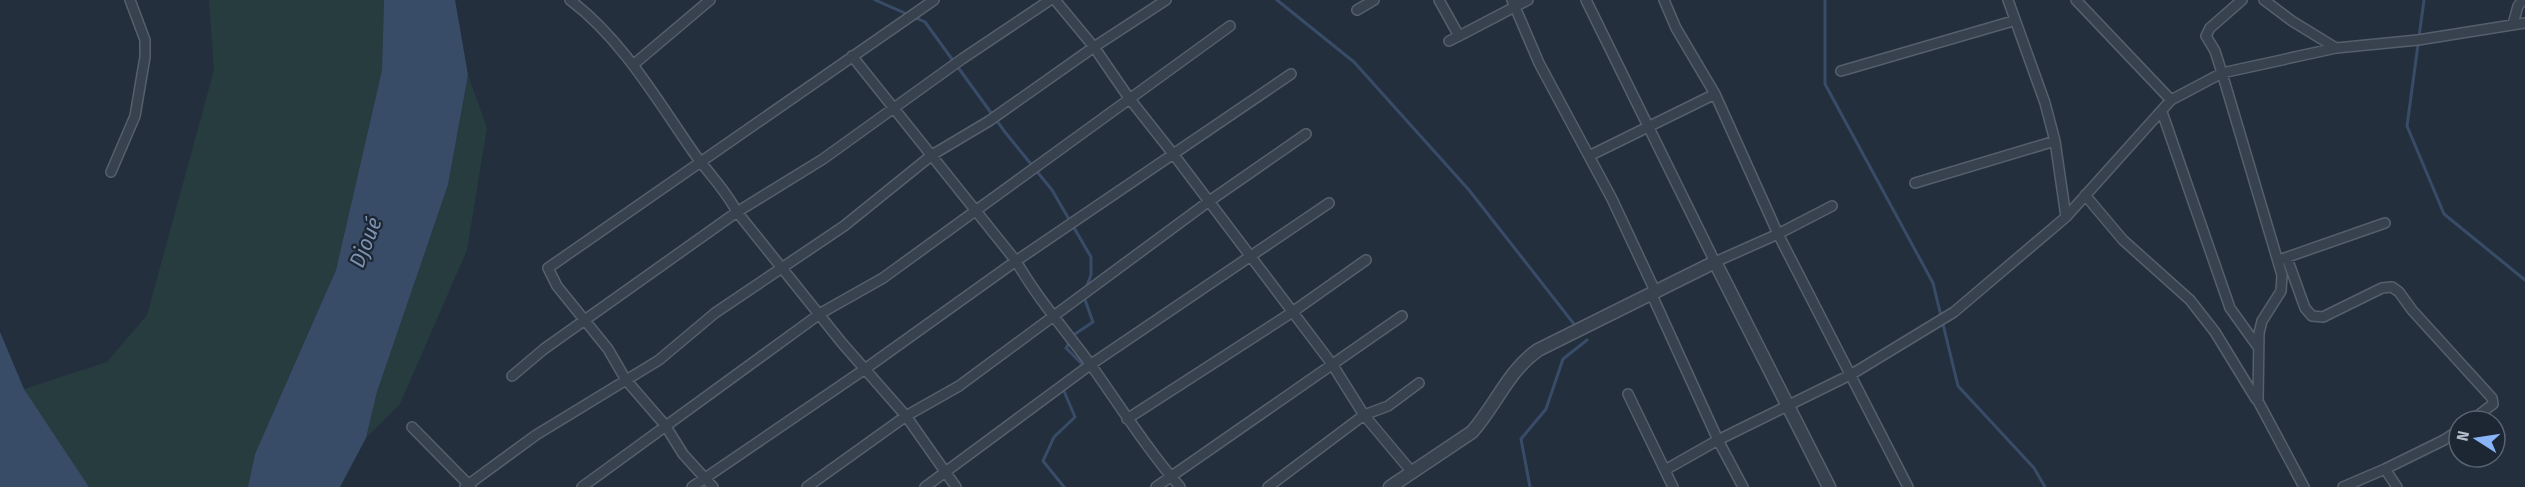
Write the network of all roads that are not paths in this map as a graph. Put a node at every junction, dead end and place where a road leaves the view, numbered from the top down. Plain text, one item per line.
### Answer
1 (130, 0) edge
2 (570, 0) edge
3 (710, 0) edge
4 (934, 0) edge
5 (1050, 0) edge
6 (1055, 0) edge
7 (1166, 0) edge
8 (1374, 0) edge
9 (1439, 0) edge
10 (1528, 0) edge
11 (1586, 0) edge
12 (1664, 0) edge
13 (2007, 0) edge
14 (2076, 0) edge
15 (2242, 0) edge
16 (2264, 0) edge
17 (2523, 0) edge
18 (1514, 3) edge
19 (1357, 10) dead end
20 (2013, 21) junction
21 (2525, 23) edge
22 (2513, 24) junction
23 (1230, 26) dead end
24 (1459, 36) junction
25 (1449, 41) dead end
26 (1094, 47) junction
27 (2336, 48) junction
28 (852, 56) junction
29 (633, 65) junction
30 (1841, 71) dead end
31 (2222, 73) junction
32 (1292, 74) dead end
33 (1715, 94) junction
34 (1129, 98) junction
35 (2171, 100) junction
36 (895, 109) junction
37 (2162, 112) junction
38 (1648, 125) junction
39 (1306, 134) dead end
40 (2055, 141) junction
41 (1174, 154) junction
42 (932, 156) junction
43 (1589, 156) junction
44 (700, 161) junction
45 (111, 172) dead end
46 (1915, 183) dead end
47 (2085, 195) junction
48 (1208, 202) junction
49 (1329, 203) dead end
50 (1832, 206) dead end
51 (974, 210) junction
52 (737, 212) junction
53 (2066, 218) junction
54 (2385, 223) dead end
55 (1778, 234) junction
56 (1250, 257) junction
57 (2282, 259) junction
58 (1366, 260) dead end
59 (1016, 261) junction
60 (1715, 262) junction
61 (784, 268) junction
62 (1654, 294) junction
63 (821, 313) junction
64 (1291, 313) junction
65 (1054, 315) junction
66 (1402, 316) dead end
67 (586, 319) junction
68 (2258, 347) junction
69 (1332, 364) junction
70 (1090, 365) junction
71 (865, 369) junction
72 (1852, 374) junction
73 (512, 376) dead end
74 (626, 380) junction
75 (1419, 383) dead end
76 (1628, 394) dead end
77 (2258, 401) junction
78 (1790, 406) junction
79 (2489, 409) edge
80 (1364, 415) junction
81 (906, 416) junction
82 (1127, 419) junction
83 (665, 426) junction
84 (412, 427) dead end
85 (2447, 438) edge
86 (1718, 440) junction
87 (2385, 469) junction
88 (1665, 470) junction
89 (1412, 471) junction
90 (946, 472) junction
91 (1171, 476) junction
92 (705, 477) junction
93 (468, 486) edge
94 (582, 487) edge
95 (692, 487) edge
96 (713, 487) edge
97 (807, 487) edge
98 (925, 487) edge
99 (956, 487) edge
100 (1156, 487) edge
101 (1180, 487) edge
102 (1268, 487) edge
103 (1390, 487) edge
104 (1673, 487) edge
105 (1743, 487) edge
106 (1829, 487) edge
107 (1908, 487) edge
108 (2304, 487) edge
109 (2343, 487) edge
110 (2397, 487) edge

1 - 45 street
2 - 29 street
3 - 29 street
4 - 28 street
5 - 36 street
6 - 26 street
7 - 26 street
8 - 19 street
9 - 24 street
10 - 18 street
11 - 38 street
12 - 33 street
13 - 20 street
14 - 35 street
15 - 31 street
16 - 27 street
17 - 22 street
18 - 24 street
18 - 43 street
20 - 30 street
20 - 40 street
21 - 22 street
22 - 27 street
23 - 34 street
24 - 25 street
26 - 34 street
26 - 42 street
27 - 31 street
28 - 36 street
28 - 44 street
29 - 44 street
31 - 35 street
31 - 57 street
32 - 41 street
33 - 38 street
33 - 55 street
34 - 41 street
34 - 51 street
35 - 37 street
36 - 42 street
36 - 52 street
37 - 47 street
37 - 68 street
38 - 43 street
38 - 60 street
39 - 48 street
40 - 46 street
40 - 53 street
41 - 48 street
41 - 59 street
42 - 51 street
42 - 61 street
43 - 62 street
44 - 52 street
44 - 67 street
47 - 53 street
47 - 77 street
48 - 56 street
48 - 65 street
49 - 56 street
50 - 55 street
51 - 59 street
51 - 63 street
52 - 61 street
52 - 67 street
53 - 72 street
54 - 57 street
55 - 60 street
55 - 72 street
56 - 64 street
56 - 70 street
57 - 68 street
57 - 79 street
58 - 64 street
59 - 65 street
59 - 71 street
60 - 62 street
60 - 78 street
61 - 63 street
61 - 74 street
62 - 86 street
62 - 89 street
63 - 71 street
63 - 83 street
64 - 69 street
64 - 82 street
65 - 70 street
65 - 81 street
66 - 69 street
67 - 73 street
67 - 74 street
68 - 77 street
69 - 80 street
69 - 91 street
70 - 82 street
70 - 90 street
71 - 81 street
71 - 92 street
72 - 78 street
72 - 107 street
74 - 83 street
74 - 93 street
75 - 80 street
76 - 88 street
77 - 108 street
78 - 86 street
78 - 106 street
80 - 89 street
80 - 102 street
81 - 90 street
81 - 97 street
82 - 91 street
83 - 92 street
83 - 94 street
84 - 93 street
85 - 87 street
86 - 88 street
86 - 105 street
87 - 109 street
87 - 110 street
88 - 104 street
89 - 103 street
90 - 98 street
90 - 99 street
91 - 100 street
91 - 101 street
92 - 95 street
92 - 96 street

